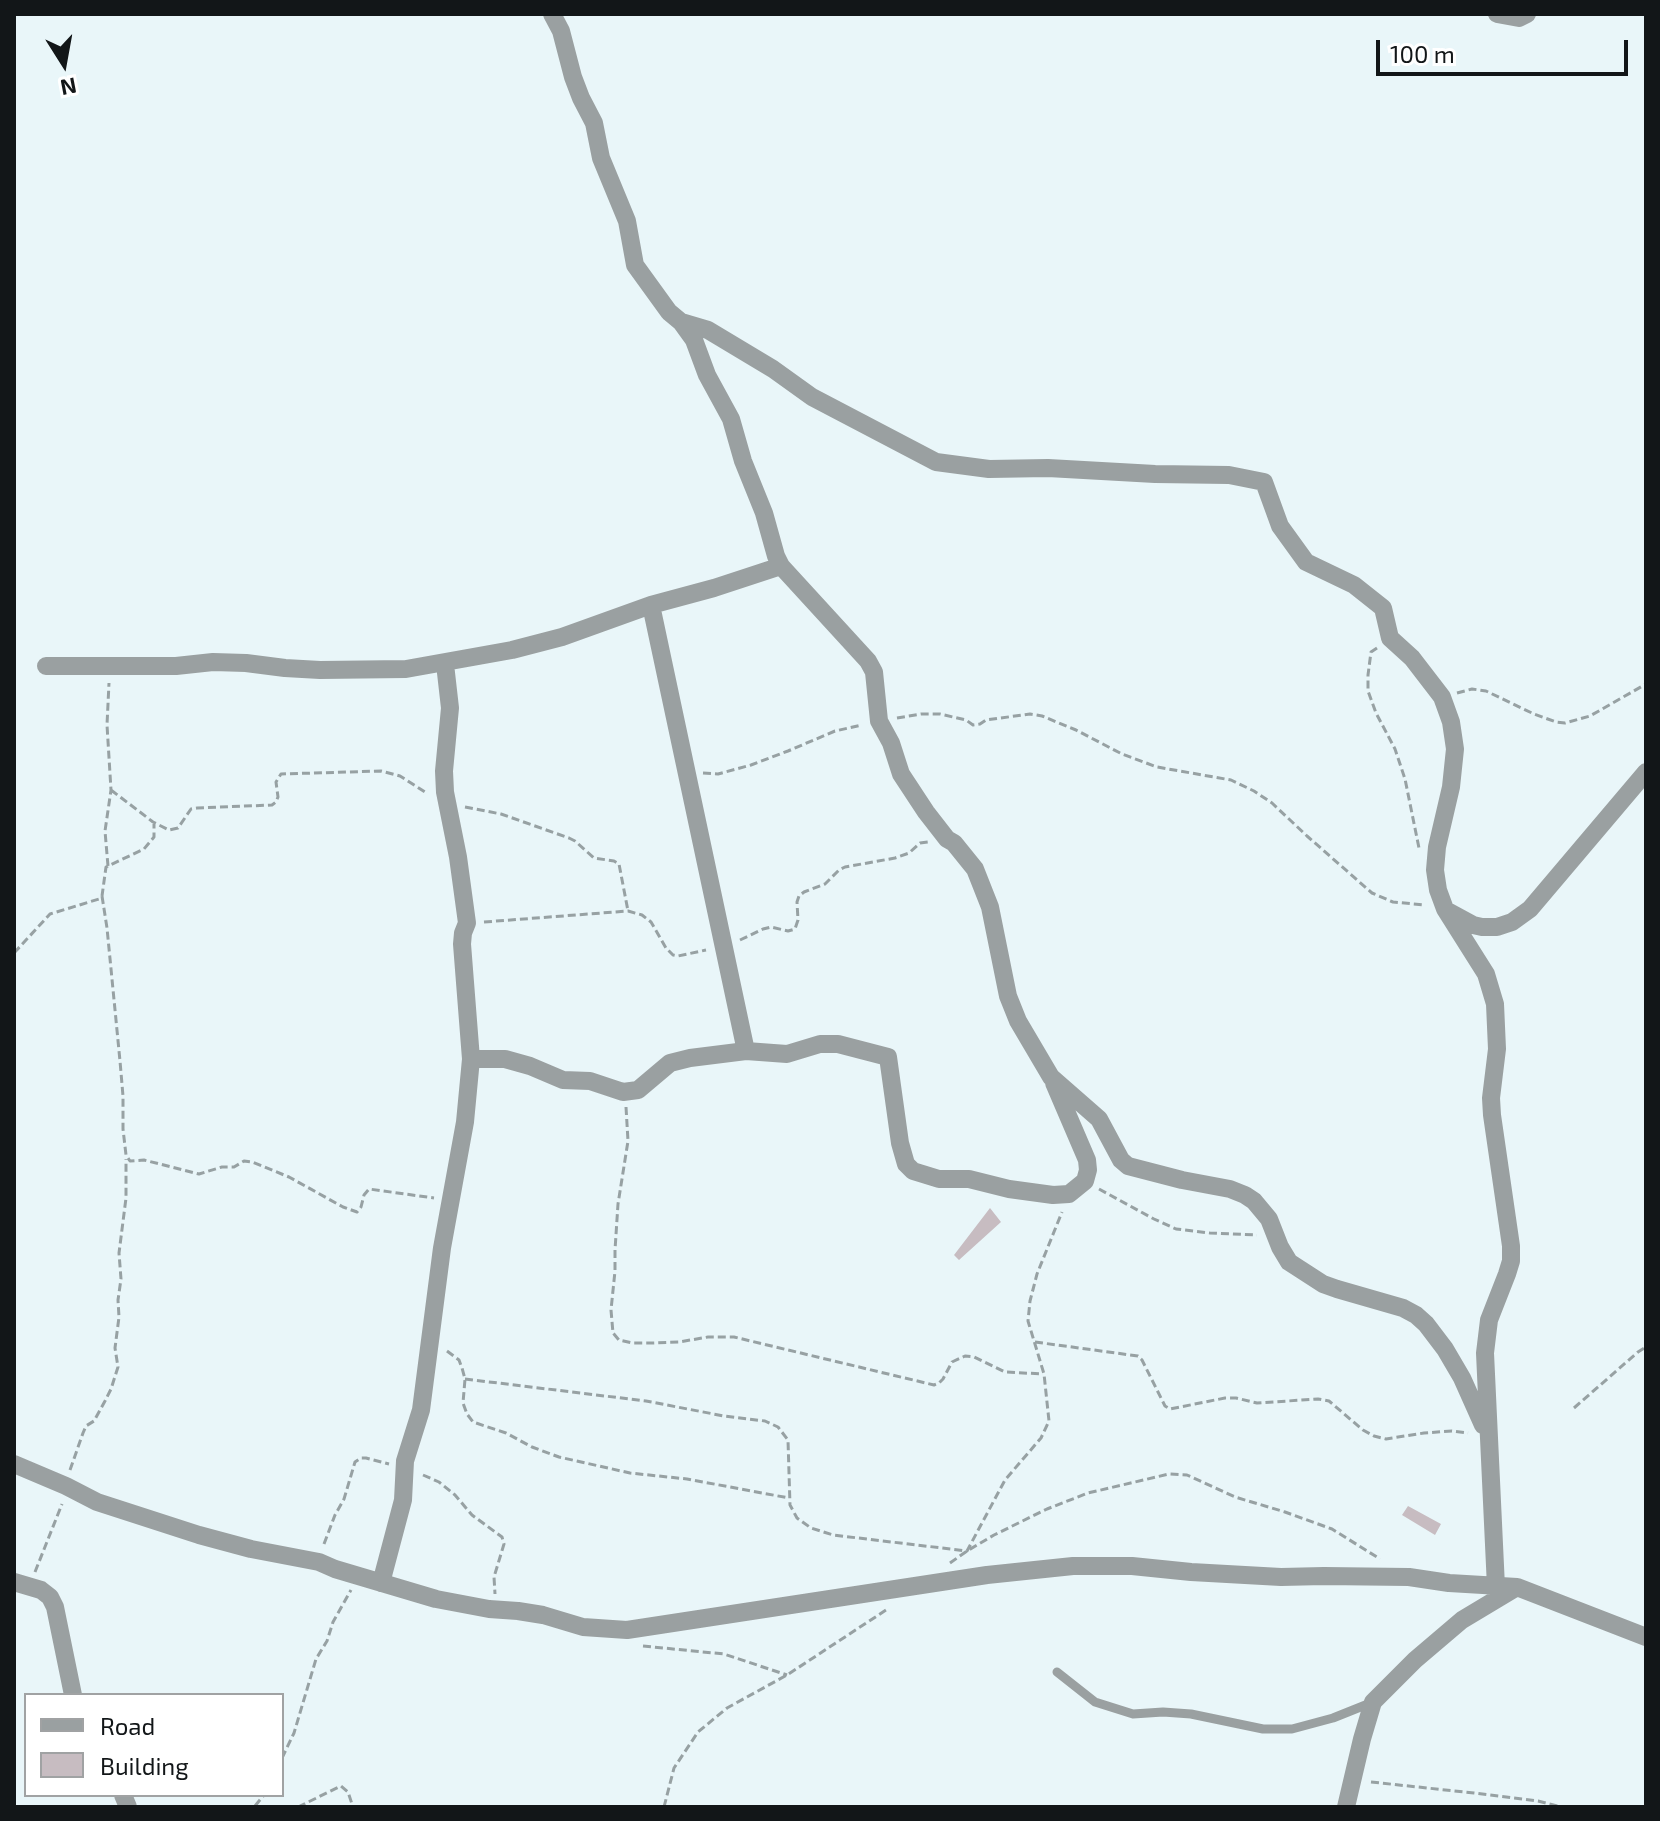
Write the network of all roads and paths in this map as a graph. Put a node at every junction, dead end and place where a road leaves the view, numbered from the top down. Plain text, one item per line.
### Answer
1 (552, 14) edge
2 (1497, 14) edge
3 (1527, 14) edge
4 (681, 322) junction
5 (781, 566) junction
6 (651, 605) junction
7 (1390, 638) junction
8 (445, 664) junction
9 (46, 666) dead end
10 (110, 667) junction
11 (1646, 684) edge
12 (1442, 697) junction
13 (879, 721) junction
14 (686, 772) junction
15 (1646, 772) edge
16 (111, 790) junction
17 (446, 803) junction
18 (153, 822) junction
19 (947, 839) junction
20 (1421, 857) dead end
21 (108, 866) junction
22 (102, 896) junction
23 (1445, 909) junction
24 (628, 911) junction
25 (467, 923) junction
26 (724, 948) junction
27 (14, 953) edge
28 (746, 1051) junction
29 (471, 1059) junction
30 (1051, 1077) junction
31 (623, 1092) junction
32 (126, 1155) junction
33 (1085, 1181) junction
34 (1069, 1194) junction
35 (451, 1201) junction
36 (1277, 1235) junction
37 (430, 1341) junction
38 (1034, 1342) junction
39 (1646, 1347) edge
40 (1044, 1374) junction
41 (465, 1379) junction
42 (1574, 1408) dead end
43 (1488, 1435) junction
44 (405, 1461) junction
45 (14, 1464) edge
46 (66, 1486) junction
47 (789, 1498) junction
48 (967, 1551) junction
49 (1383, 1561) dead end
50 (319, 1562) junction
51 (359, 1576) junction
52 (381, 1583) junction
53 (22, 1584) edge
54 (922, 1585) junction
55 (1496, 1587) junction
56 (1517, 1587) junction
57 (498, 1609) junction
58 (886, 1610) dead end
59 (1646, 1637) edge
60 (635, 1644) dead end
61 (1057, 1672) dead end
62 (787, 1675) junction
63 (73, 1693) edge
64 (1373, 1702) junction
65 (284, 1754) edge
66 (1354, 1780) junction
67 (253, 1807) edge
68 (265, 1807) edge
69 (298, 1807) edge
70 (353, 1807) edge
71 (664, 1807) edge
72 (1346, 1807) edge
73 (1561, 1807) edge

1 - 4 street
2 - 3 street
4 - 5 street
4 - 7 street
5 - 6 street
5 - 13 street
6 - 8 street
6 - 14 street
7 - 12 street
7 - 20 path
8 - 10 street
8 - 17 street
9 - 10 street
10 - 16 path
11 - 12 path
12 - 23 street
13 - 14 path
13 - 19 street
13 - 23 path
14 - 26 street
15 - 23 street
16 - 18 path
16 - 21 path
17 - 18 path
17 - 24 path
17 - 25 street
18 - 21 path
19 - 26 path
19 - 30 street
21 - 22 path
22 - 27 path
22 - 32 path
23 - 43 street
24 - 25 path
24 - 26 path
25 - 29 street
26 - 28 street
28 - 31 street
28 - 34 street
29 - 31 street
29 - 35 street
30 - 33 street
30 - 36 street
31 - 40 path
32 - 35 path
32 - 46 path
33 - 34 street
33 - 36 path
34 - 38 path
35 - 37 street
36 - 43 street
37 - 41 path
37 - 44 street
38 - 40 path
38 - 43 path
39 - 42 path
40 - 48 path
41 - 47 path
41 - 47 path
43 - 55 street
44 - 50 path
44 - 52 street
44 - 57 path
45 - 46 street
46 - 50 street
46 - 53 path
47 - 48 path
48 - 49 path
48 - 54 path
50 - 51 street
51 - 52 street
51 - 65 path
52 - 57 street
53 - 63 street
54 - 55 street
54 - 57 street
55 - 56 street
56 - 59 street
56 - 64 street
58 - 62 path
60 - 62 path
61 - 64 lane
62 - 71 path
64 - 66 street
66 - 72 street
66 - 73 path
67 - 68 path
69 - 70 path

